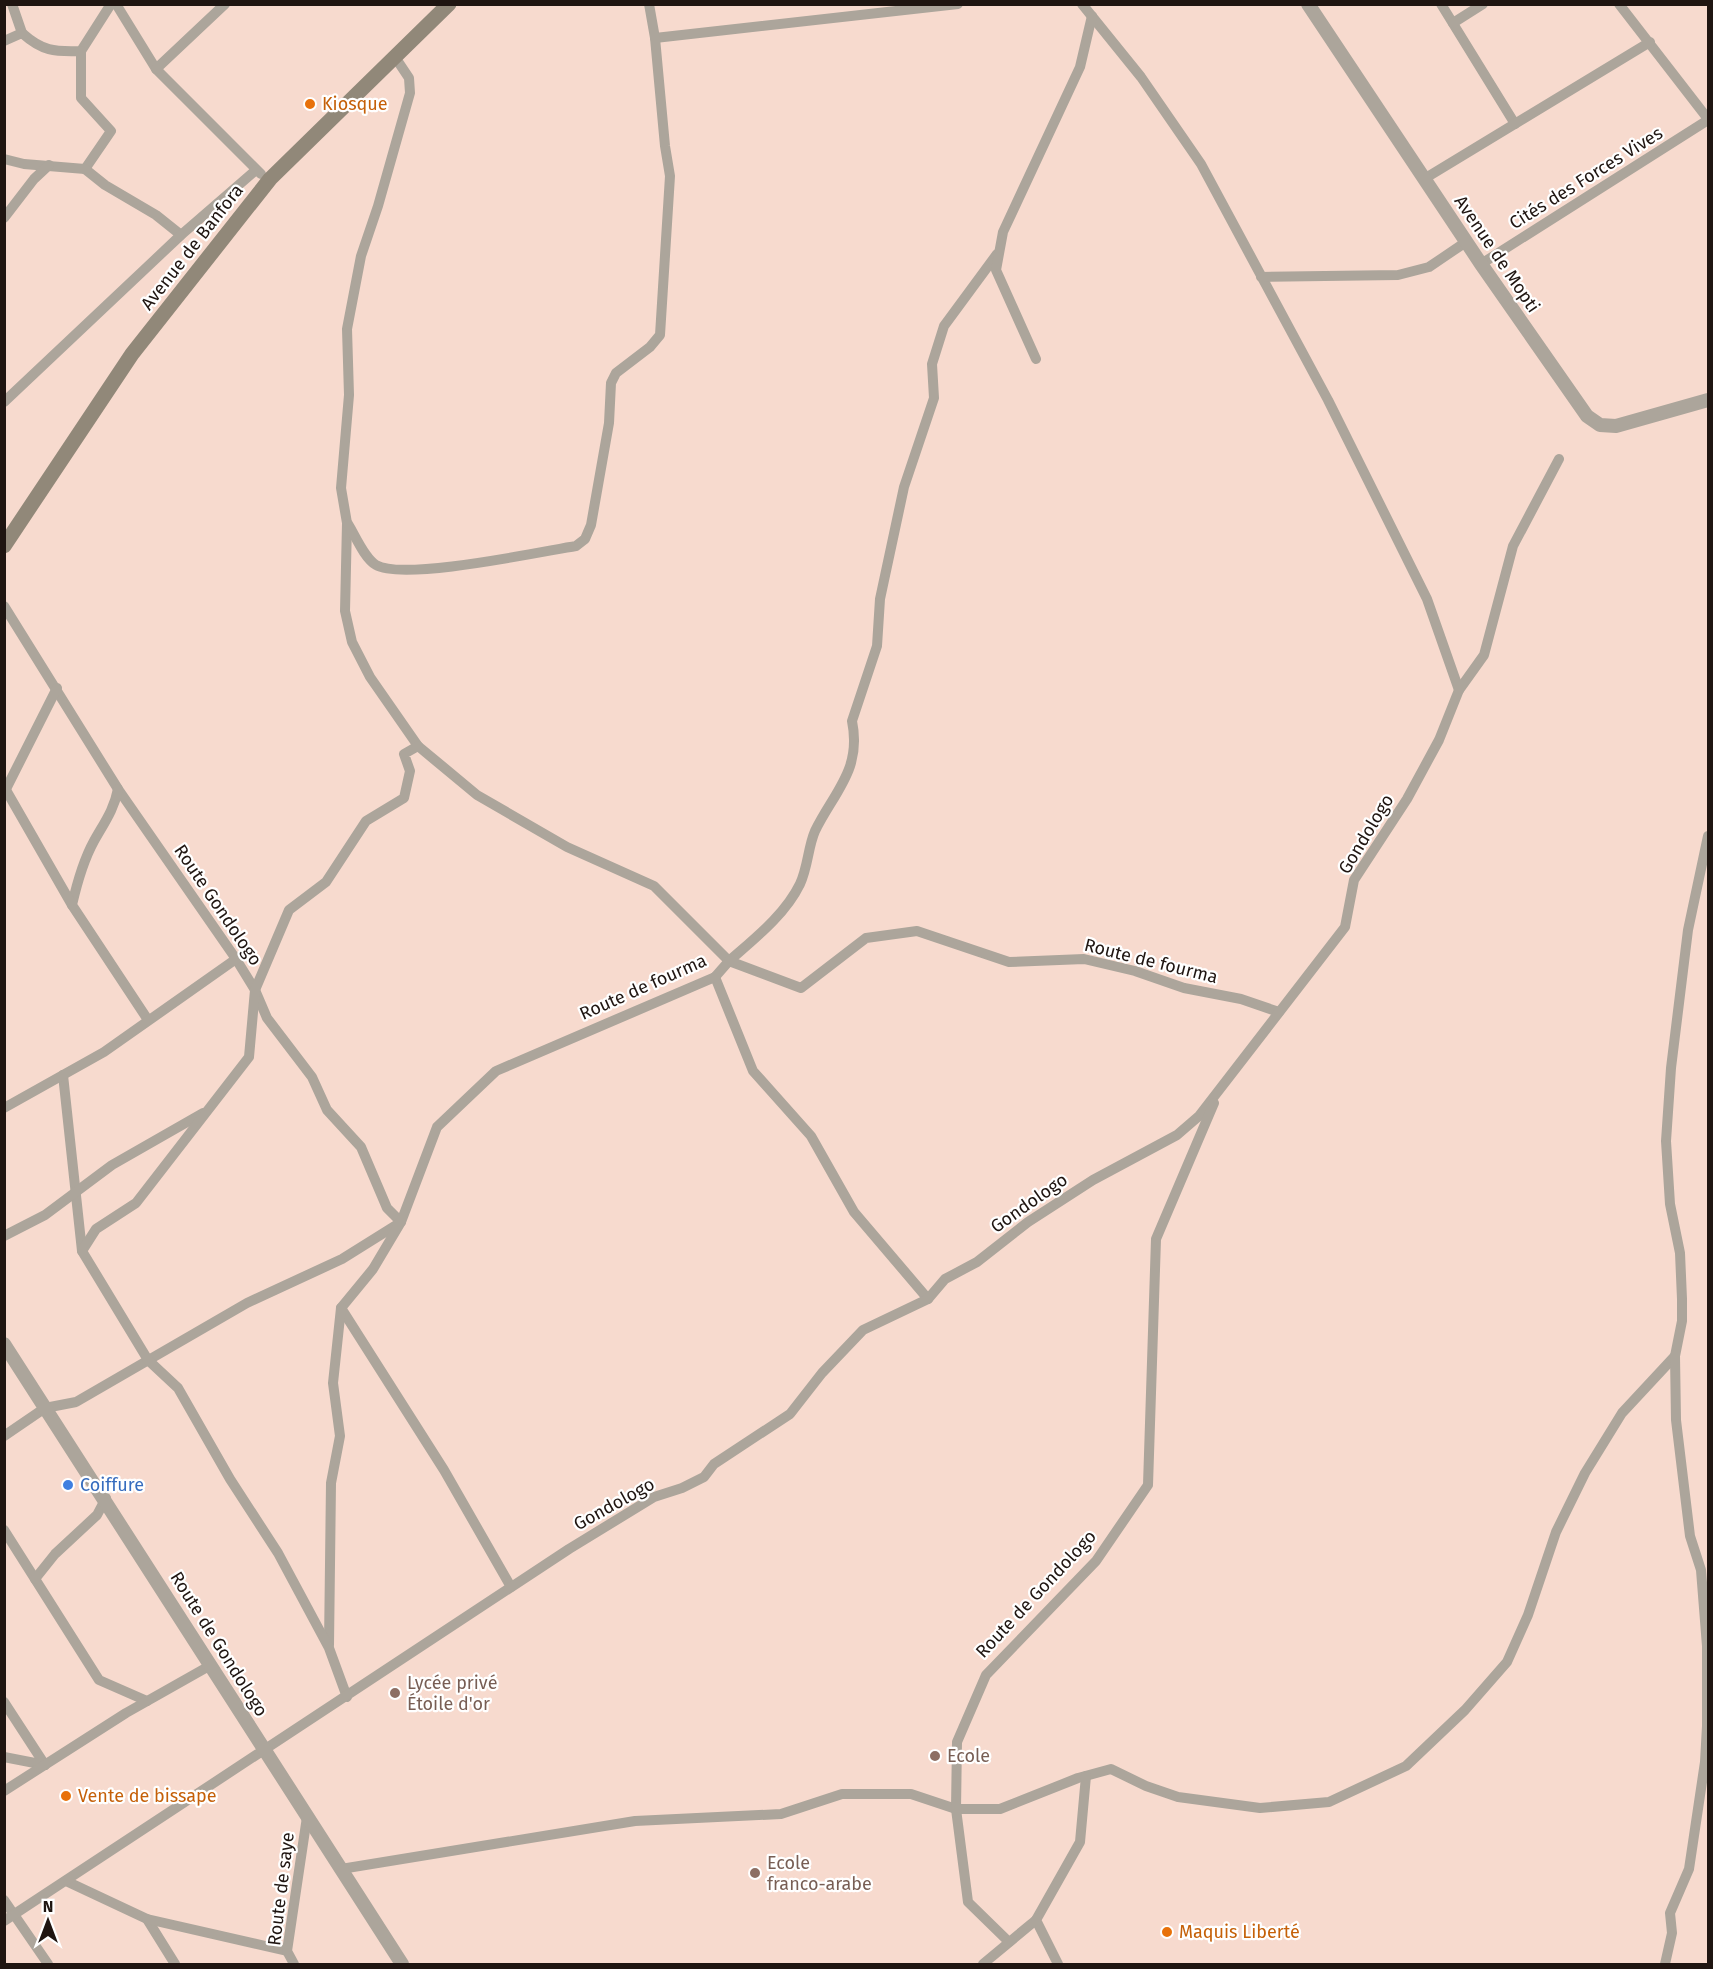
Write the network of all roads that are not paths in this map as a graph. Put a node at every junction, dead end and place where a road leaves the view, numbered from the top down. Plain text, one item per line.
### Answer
1 (12, 4) edge
2 (111, 4) edge
3 (116, 4) edge
4 (225, 4) edge
5 (449, 4) edge
6 (649, 4) edge
7 (1082, 4) edge
8 (1308, 4) edge
9 (1441, 4) edge
10 (1483, 4) edge
11 (1619, 4) edge
12 (958, 5) edge
13 (1092, 16) junction
14 (1453, 23) junction
15 (22, 33) junction
16 (655, 38) junction
17 (4, 41) edge
18 (1650, 42) junction
19 (81, 51) junction
20 (395, 57) junction
21 (156, 69) junction
22 (1708, 119) edge
23 (1515, 124) junction
24 (4, 159) edge
25 (49, 165) junction
26 (85, 169) junction
27 (256, 170) junction
28 (270, 179) junction
29 (1424, 179) junction
30 (4, 218) edge
31 (182, 235) junction
32 (1466, 242) junction
33 (997, 254) junction
34 (1481, 264) junction
35 (1261, 277) junction
36 (1036, 359) dead end
37 (1708, 400) edge
38 (4, 402) edge
39 (1559, 459) dead end
40 (347, 523) junction
41 (4, 546) edge
42 (4, 606) edge
43 (57, 688) junction
44 (1459, 690) junction
45 (418, 746) junction
46 (118, 789) junction
47 (5, 791) edge
48 (1708, 836) edge
49 (72, 905) junction
50 (236, 959) junction
51 (729, 961) junction
52 (714, 977) junction
53 (255, 990) junction
54 (1279, 1012) junction
55 (148, 1020) junction
56 (63, 1075) junction
57 (1219, 1091) junction
58 (4, 1108) edge
59 (208, 1110) junction
60 (74, 1194) junction
61 (400, 1222) junction
62 (4, 1236) edge
63 (82, 1251) junction
64 (928, 1299) junction
65 (341, 1308) junction
66 (4, 1344) edge
67 (1675, 1356) junction
68 (148, 1360) junction
69 (45, 1408) junction
70 (4, 1436) edge
71 (106, 1498) junction
72 (4, 1530) edge
73 (34, 1579) junction
74 (511, 1587) junction
75 (329, 1648) junction
76 (211, 1665) junction
77 (347, 1697) junction
78 (147, 1701) junction
79 (4, 1702) edge
80 (263, 1749) junction
81 (4, 1757) edge
82 (45, 1765) junction
83 (1086, 1776) junction
84 (4, 1791) edge
85 (956, 1809) junction
86 (307, 1817) junction
87 (341, 1869) junction
88 (66, 1881) junction
89 (4, 1900) edge
90 (9, 1918) edge
91 (147, 1919) junction
92 (1036, 1920) junction
93 (1009, 1942) junction
94 (287, 1951) junction
95 (48, 1965) edge
96 (175, 1965) edge
97 (294, 1965) edge
98 (402, 1965) edge
99 (983, 1965) edge
100 (1058, 1965) edge
101 (1665, 1965) edge

1 - 15 street
2 - 19 street
3 - 21 street
4 - 21 street
5 - 20 main road, Avenue de Banfora
6 - 16 street
7 - 13 street
8 - 29 street, Avenue de Mopti
9 - 14 street
10 - 14 street
11 - 18 street
12 - 16 street
13 - 33 street
13 - 35 street
14 - 23 street
15 - 17 street
15 - 19 street
16 - 40 street
18 - 22 street
18 - 23 street
19 - 26 street
20 - 28 main road, Avenue de Banfora
20 - 40 street
21 - 27 street
22 - 34 street, Cités des Forces Vives
23 - 29 street
24 - 25 street
25 - 26 street
25 - 30 street
26 - 31 street
27 - 28 street
27 - 31 street
28 - 41 main road, Avenue de Banfora
29 - 32 street, Avenue de Mopti
31 - 38 street
32 - 34 street, Avenue de Mopti
32 - 35 street
33 - 36 street
33 - 51 street
34 - 37 street, Avenue de Mopti
35 - 44 street
39 - 44 street, Gondologo
40 - 45 street
42 - 43 street, Route Gondologo
43 - 46 street, Route Gondologo
43 - 47 street
44 - 54 street, Gondologo
45 - 51 street
45 - 53 street
46 - 49 street
46 - 50 street, Route Gondologo
47 - 49 street
48 - 67 street
49 - 55 street
50 - 53 street, Route Gondologo
50 - 55 street
51 - 52 street, Route de fourma
51 - 54 street, Route de fourma
52 - 61 street, Route de fourma
52 - 64 street
53 - 59 street
53 - 61 street, Route Gondologo
54 - 57 street, Gondologo
55 - 56 street
56 - 58 street
56 - 60 street
57 - 64 street, Gondologo
57 - 85 street, Route de Gondologo
59 - 60 street
59 - 63 street
60 - 62 street
60 - 63 street
61 - 65 street, Route de fourma
61 - 68 street
63 - 68 street
64 - 74 street, Gondologo
65 - 74 street
65 - 75 street
66 - 69 street, Route de Gondologo
67 - 83 street
67 - 101 street
68 - 69 street
68 - 75 street
69 - 70 street
69 - 71 street, Route de Gondologo
71 - 73 street
71 - 76 street, Route de Gondologo
72 - 73 street
73 - 78 street
74 - 77 street, Gondologo
75 - 77 street
76 - 78 street
76 - 80 street, Route de Gondologo
77 - 80 street, Gondologo
78 - 82 street
79 - 82 street
80 - 86 street, Route de Gondologo
80 - 88 street, Gondologo
81 - 82 street
82 - 84 street
83 - 85 street
83 - 92 street
85 - 87 street
85 - 93 street, Route de Gondologo
86 - 87 street, Route de Gondologo
86 - 94 street, Route de saye
87 - 98 street, Route de Gondologo
88 - 90 street, Gondologo
88 - 91 street
89 - 90 street
90 - 95 street
91 - 94 street
91 - 96 street
92 - 93 street
92 - 100 street
93 - 99 street
94 - 97 street, Route de saye

